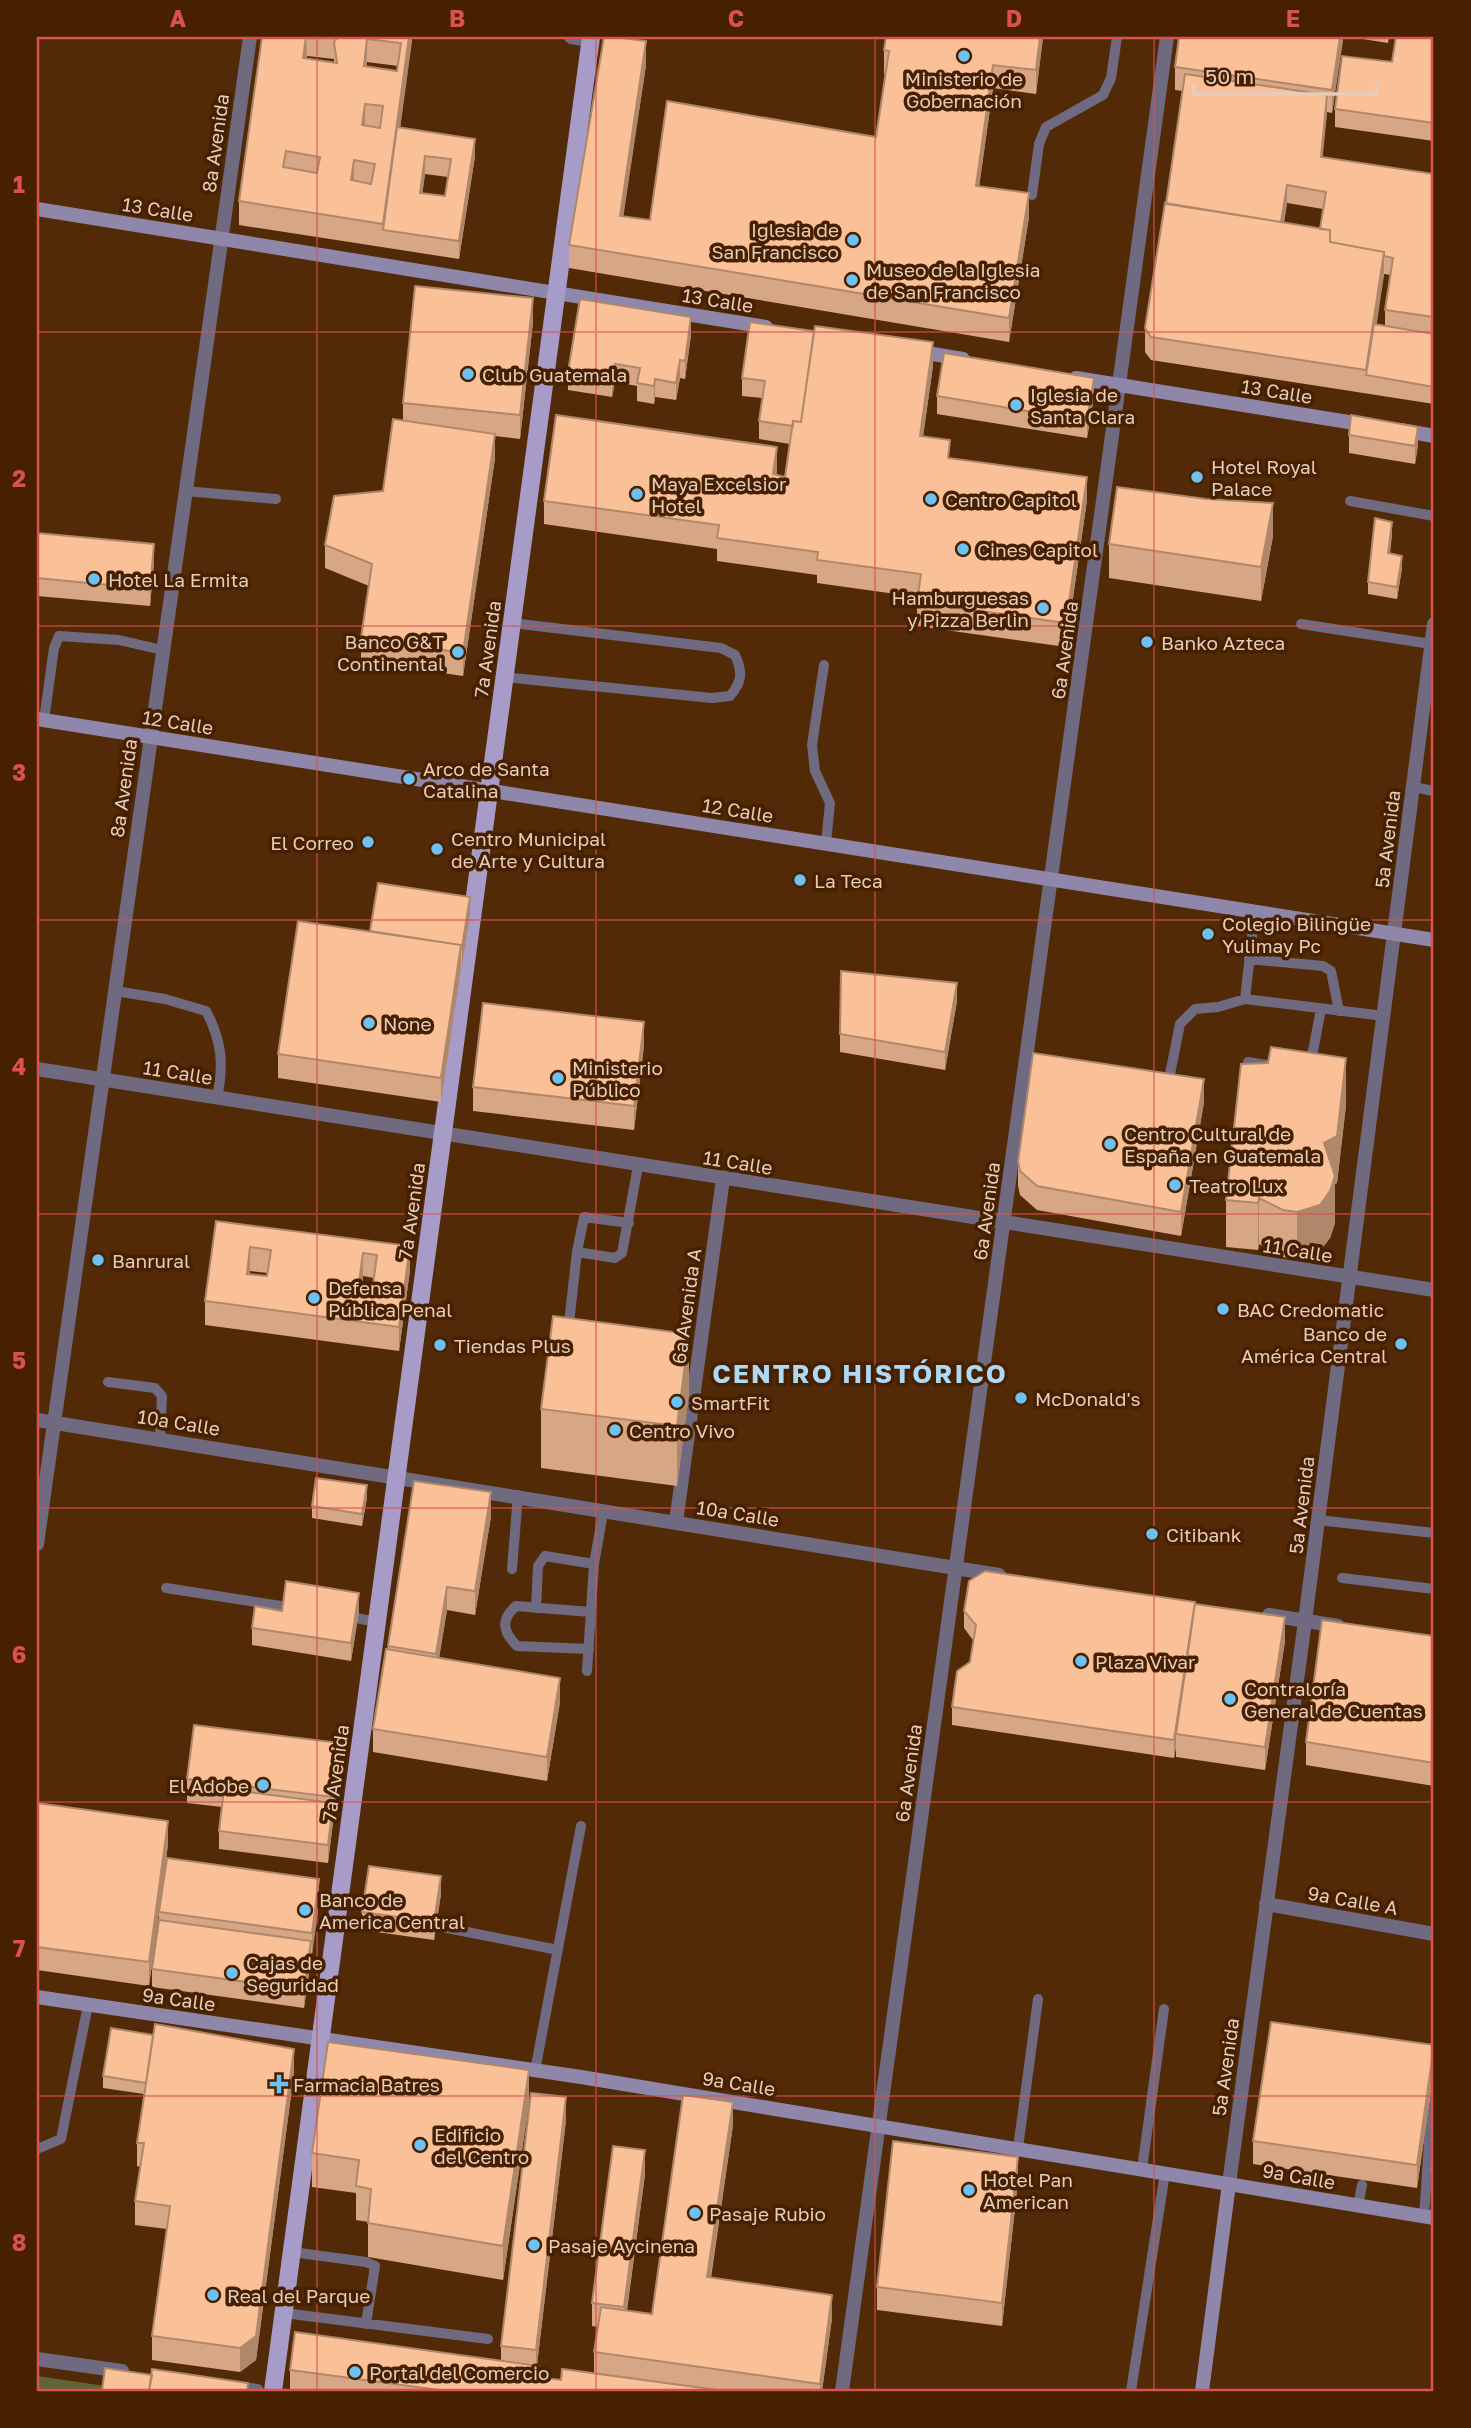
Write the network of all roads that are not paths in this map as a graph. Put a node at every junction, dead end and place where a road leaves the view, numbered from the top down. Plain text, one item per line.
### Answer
1 (250, 37) edge
2 (571, 37) edge
3 (1117, 37) edge
4 (1167, 37) edge
5 (591, 38) edge
6 (1032, 195) edge
7 (37, 209) edge
8 (221, 239) junction
9 (556, 293) junction
10 (783, 330) edge
11 (894, 348) edge
12 (976, 361) edge
13 (1059, 375) edge
14 (1119, 385) junction
15 (1434, 436) edge
16 (185, 491) junction
17 (276, 499) dead end
18 (1350, 501) dead end
19 (1434, 516) edge
20 (512, 623) junction
21 (1301, 624) dead end
22 (1434, 624) edge
23 (1432, 644) junction
24 (162, 650) junction
25 (824, 666) dead end
26 (503, 677) junction
27 (41, 720) edge
28 (150, 737) junction
29 (1413, 787) junction
30 (489, 790) junction
31 (1434, 791) edge
32 (826, 844) junction
33 (1051, 879) junction
34 (1255, 911) junction
35 (1394, 933) junction
36 (1434, 940) edge
37 (1250, 959) junction
38 (115, 991) junction
39 (1245, 999) junction
40 (1321, 1009) junction
41 (1339, 1011) junction
42 (1384, 1016) junction
43 (1248, 1062) edge
44 (1289, 1068) edge
45 (37, 1069) edge
46 (1302, 1069) edge
47 (103, 1079) junction
48 (1170, 1079) edge
49 (217, 1098) junction
50 (443, 1134) junction
51 (638, 1166) junction
52 (723, 1179) junction
53 (629, 1223) junction
54 (1004, 1223) junction
55 (577, 1252) junction
56 (1350, 1278) junction
57 (1434, 1290) edge
58 (569, 1323) edge
59 (108, 1382) dead end
60 (37, 1420) edge
61 (54, 1422) junction
62 (160, 1439) junction
63 (397, 1476) junction
64 (518, 1495) junction
65 (40, 1496) edge
66 (603, 1513) junction
67 (1318, 1520) junction
68 (676, 1522) junction
69 (1434, 1533) edge
70 (37, 1544) edge
71 (594, 1564) junction
72 (512, 1569) dead end
73 (956, 1569) junction
74 (1018, 1578) edge
75 (1342, 1578) dead end
76 (166, 1588) dead end
77 (1434, 1589) edge
78 (536, 1608) junction
79 (308, 1611) edge
80 (591, 1612) junction
81 (1258, 1614) edge
82 (334, 1615) edge
83 (1305, 1621) junction
84 (377, 1622) junction
85 (1354, 1628) edge
86 (589, 1649) junction
87 (587, 1671) dead end
88 (581, 1826) dead end
89 (1266, 1904) junction
90 (442, 1927) dead end
91 (1434, 1934) edge
92 (558, 1950) junction
93 (37, 1997) edge
94 (1038, 1999) dead end
95 (88, 2005) junction
96 (1164, 2009) dead end
97 (321, 2039) junction
98 (1434, 2066) edge
99 (535, 2071) junction
100 (879, 2125) junction
101 (1018, 2148) junction
102 (37, 2150) edge
103 (1142, 2169) junction
104 (1165, 2173) junction
105 (1229, 2184) junction
106 (1362, 2185) dead end
107 (1358, 2206) junction
108 (1429, 2218) edge
109 (292, 2252) junction
110 (284, 2313) junction
111 (366, 2323) junction
112 (488, 2339) dead end
113 (37, 2359) edge
114 (132, 2372) edge
115 (214, 2384) edge
116 (257, 2391) edge
117 (273, 2391) edge
118 (842, 2391) edge
119 (1131, 2391) edge
120 (1202, 2391) edge

1 - 8 street, 8a Avenida
2 - 5 street
3 - 6 lane
4 - 14 street, 6a Avenida
5 - 9 main road, 7a Avenida
7 - 8 street, 13 Calle
8 - 9 street, 13 Calle
8 - 16 street, 8a Avenida
9 - 10 street, 13 Calle
9 - 20 main road, 7a Avenida
11 - 12 street
13 - 14 street, 13 Calle
14 - 15 street, 13 Calle
14 - 33 street, 6a Avenida
16 - 17 lane
16 - 24 street, 8a Avenida
18 - 19 lane
20 - 26 main road, 7a Avenida
20 - 26 lane
21 - 23 lane
22 - 23 street, 5a Avenida
23 - 29 street, 5a Avenida
24 - 27 lane
24 - 28 street, 8a Avenida
25 - 32 lane
26 - 30 main road, 7a Avenida
27 - 28 street, 12 Calle
28 - 30 street, 12 Calle
28 - 38 street, 8a Avenida
29 - 31 lane
29 - 35 street, 5a Avenida
30 - 32 street, 12 Calle
30 - 50 main road, 7a Avenida
32 - 33 street, 12 Calle
33 - 34 street, 12 Calle
33 - 54 street, 6a Avenida
34 - 35 street, 12 Calle
34 - 37 lane
35 - 36 street, 12 Calle
35 - 42 street, 5a Avenida
37 - 39 lane
37 - 41 lane
38 - 47 street, 8a Avenida
38 - 49 lane
39 - 40 lane
39 - 48 lane
40 - 41 lane
40 - 46 lane
41 - 42 lane
42 - 56 street, 5a Avenida
43 - 44 lane
45 - 47 street, 11 Calle
47 - 49 street, 11 Calle
47 - 61 street, 8a Avenida
49 - 50 street, 11 Calle
50 - 51 street, 11 Calle
50 - 63 main road, 7a Avenida
51 - 52 street, 11 Calle
51 - 53 lane
52 - 54 street, 11 Calle
52 - 68 street, 6a Avenida A
53 - 55 lane
53 - 55 lane
54 - 56 street, 11 Calle
54 - 73 street, 6a Avenida
55 - 58 lane
56 - 57 street, 11 Calle
56 - 67 street, 5a Avenida
59 - 62 lane
60 - 61 street, 10a Calle
61 - 62 street, 10a Calle
61 - 65 street, 8a Avenida
62 - 63 street, 10a Calle
63 - 64 street, 10a Calle
63 - 84 main road, 7a Avenida
64 - 66 street, 10a Calle
64 - 72 lane
65 - 70 street, 8a Avenida
66 - 68 street, 10a Calle
66 - 71 lane
67 - 69 lane
67 - 83 street, 5a Avenida
68 - 73 street, 10a Calle
71 - 78 lane
71 - 80 lane
73 - 74 street, 10a Calle
73 - 100 street, 6a Avenida
75 - 77 lane
76 - 79 lane
78 - 80 lane
78 - 86 lane
80 - 86 lane
81 - 83 street
82 - 84 lane
83 - 85 street
83 - 89 street, 5a Avenida
84 - 97 main road, 7a Avenida
86 - 87 lane
88 - 92 lane
89 - 91 street, 9a Calle A
89 - 105 street, 5a Avenida
90 - 92 lane
92 - 99 lane
93 - 95 street, 9a Calle
94 - 101 lane
95 - 97 street, 9a Calle
95 - 102 lane
96 - 103 lane
97 - 99 street, 9a Calle
97 - 109 main road, 7a Avenida
98 - 108 lane
99 - 100 street, 9a Calle
100 - 101 street, 9a Calle
100 - 118 street, 6a Avenida
101 - 103 street, 9a Calle
103 - 104 street, 9a Calle
104 - 105 street, 9a Calle
104 - 119 lane
105 - 107 street, 9a Calle
105 - 120 street, 5a Avenida
106 - 107 lane
107 - 108 street, 9a Calle
109 - 110 main road, 7a Avenida
109 - 111 lane
110 - 111 lane
110 - 117 main road, 7a Avenida
111 - 112 lane
113 - 114 street
115 - 116 street

